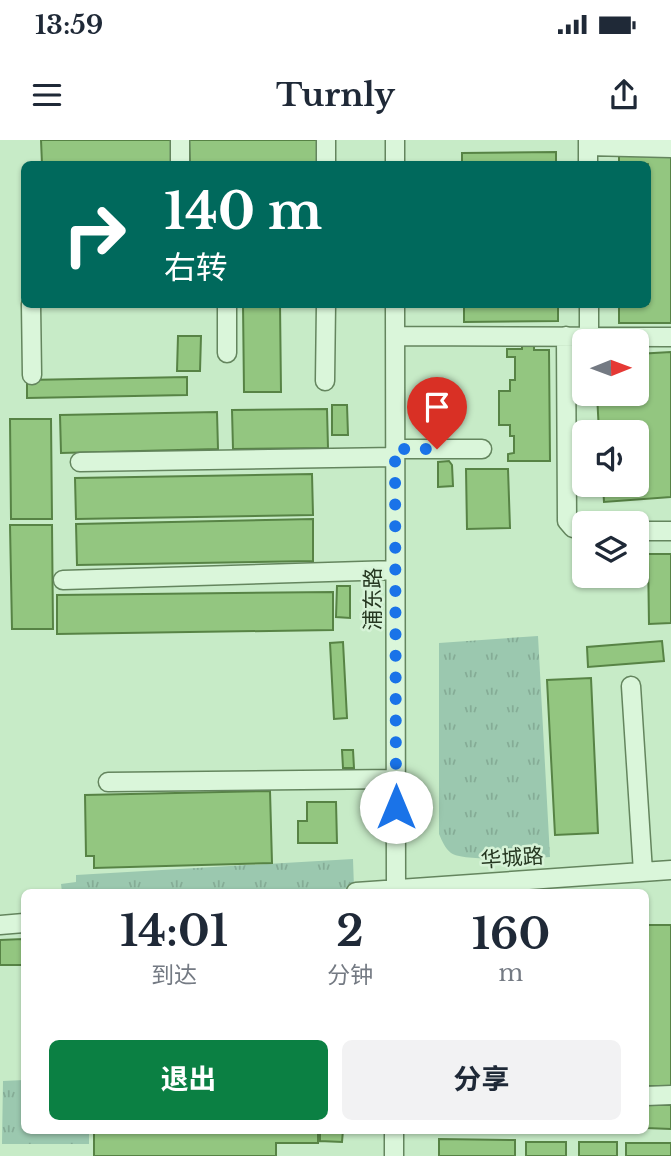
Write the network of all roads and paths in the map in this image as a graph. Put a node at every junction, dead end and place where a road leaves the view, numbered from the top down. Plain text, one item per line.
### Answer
1 (180, 140) edge
2 (326, 140) edge
3 (395, 140) edge
4 (588, 143) edge
5 (671, 148) edge
6 (180, 161) edge
7 (326, 161) edge
8 (395, 161) edge
9 (588, 161) edge
10 (31, 308) edge
11 (227, 308) edge
12 (326, 308) edge
13 (395, 308) edge
14 (589, 308) edge
15 (589, 329) edge
16 (395, 336) junction
17 (566, 336) junction
18 (572, 336) edge
19 (649, 337) edge
20 (671, 337) edge
21 (227, 353) dead end
22 (32, 375) dead end
23 (326, 381) dead end
24 (482, 449) dead end
25 (395, 453) junction
26 (80, 462) dead end
27 (572, 527) edge
28 (649, 531) edge
29 (671, 531) edge
30 (395, 570) junction
31 (64, 580) dead end
32 (631, 686) dead end
33 (396, 779) junction
34 (108, 782) dead end
35 (671, 870) edge
36 (643, 872) junction
37 (396, 889) edge
38 (422, 889) edge
39 (21, 922) edge
40 (0, 925) edge
41 (649, 1096) edge
42 (671, 1096) edge
43 (394, 1134) edge
44 (394, 1156) edge

1 - 6 street
2 - 7 street
3 - 8 street
4 - 5 street
4 - 9 street
10 - 22 street
11 - 21 street
12 - 23 street
13 - 16 street, 浦东路
14 - 15 street
16 - 17 street
16 - 25 street, 浦东路
17 - 18 street
17 - 27 street
19 - 20 street
24 - 25 street
25 - 26 street
25 - 30 street, 浦东路
28 - 29 street
30 - 31 street
30 - 33 street, 浦东路
32 - 36 street
33 - 34 street
33 - 37 street, 浦东路
35 - 36 street, 华城路
36 - 38 street, 华城路
39 - 40 street
41 - 42 street
43 - 44 street

